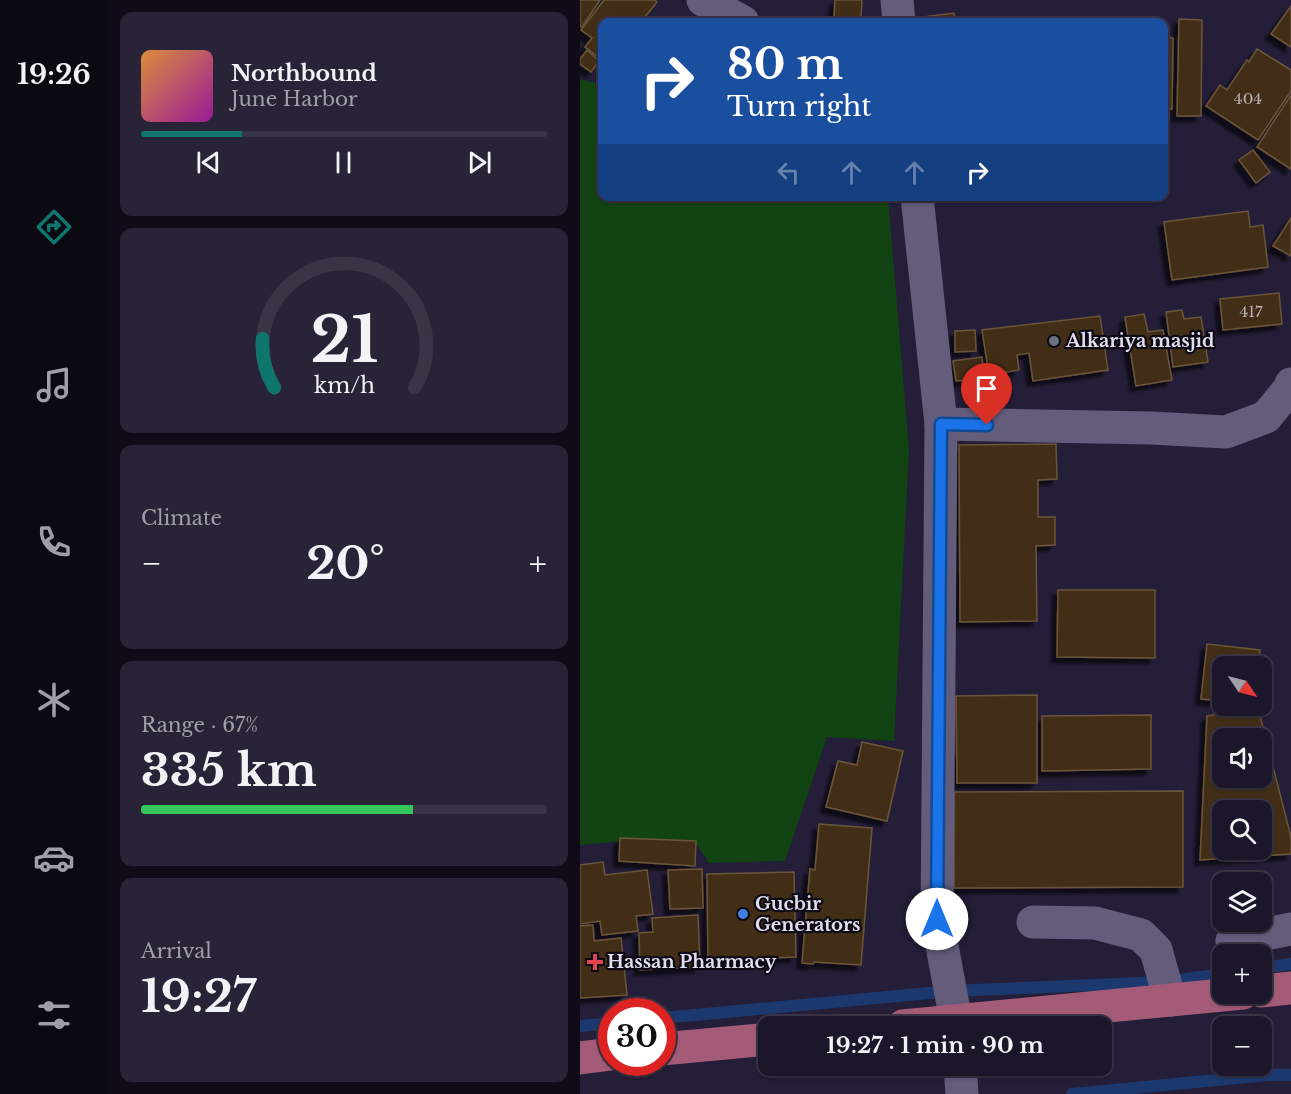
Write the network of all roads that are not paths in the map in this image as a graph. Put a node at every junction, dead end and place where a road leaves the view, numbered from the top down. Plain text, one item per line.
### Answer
1 (703, 0) edge
2 (897, 0) edge
3 (736, 18) edge
4 (899, 18) edge
5 (918, 201) edge
6 (1291, 384) edge
7 (941, 424) junction
8 (1033, 922) dead end
9 (1291, 929) edge
10 (1232, 941) dead end
11 (1291, 988) edge
12 (1272, 990) edge
13 (1212, 996) edge
14 (1170, 1000) junction
15 (956, 1016) edge
16 (1022, 1016) edge
17 (758, 1040) edge
18 (676, 1049) edge
19 (598, 1056) edge
20 (580, 1058) edge
21 (960, 1076) edge
22 (961, 1094) edge

1 - 3 street
2 - 4 street
5 - 7 street
6 - 7 street
7 - 15 street
8 - 14 street
9 - 10 street
11 - 12 main road
13 - 14 main road
14 - 16 main road
17 - 18 main road
19 - 20 main road
21 - 22 street

